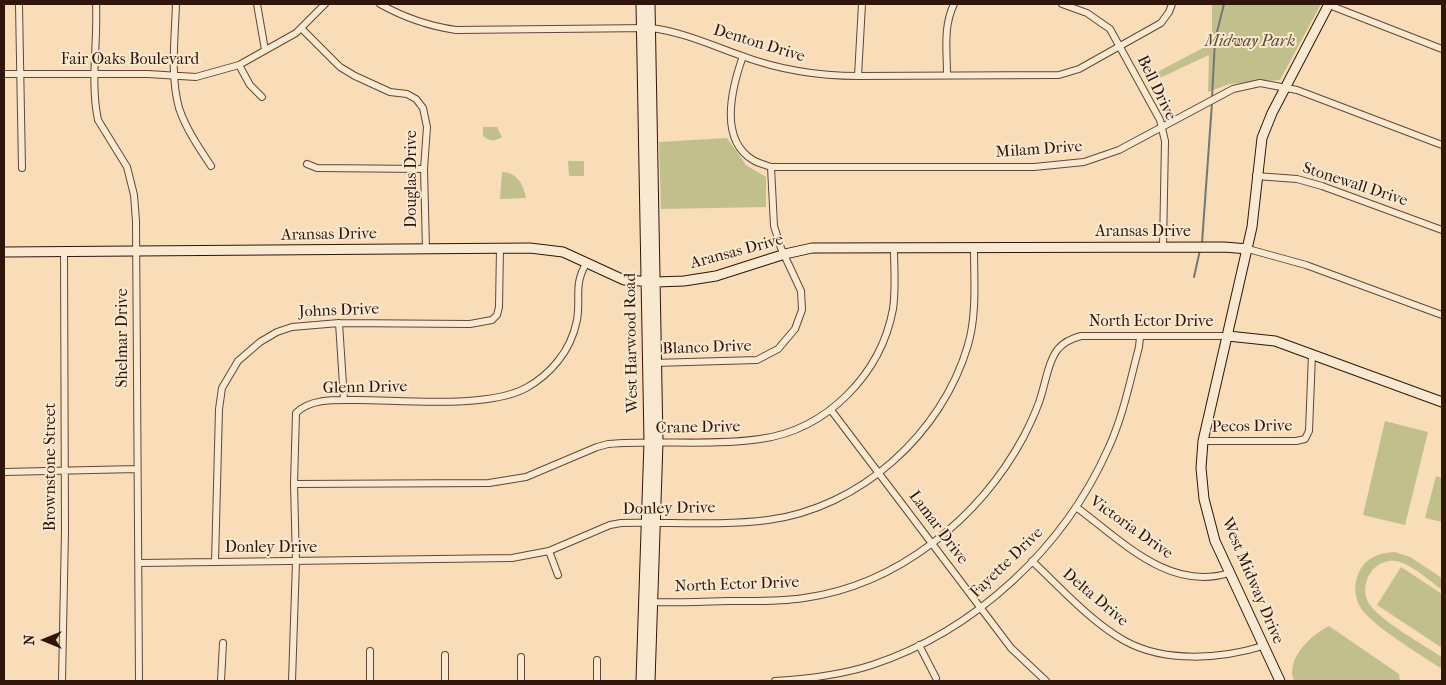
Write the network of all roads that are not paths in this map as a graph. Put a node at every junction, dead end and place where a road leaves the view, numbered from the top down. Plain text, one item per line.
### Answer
1 (96, 4) edge
2 (176, 4) edge
3 (257, 4) edge
4 (325, 4) edge
5 (380, 4) edge
6 (641, 4) edge
7 (650, 4) edge
8 (858, 4) edge
9 (862, 4) edge
10 (954, 4) edge
11 (1062, 4) edge
12 (1172, 4) edge
13 (1329, 4) edge
14 (19, 5) edge
15 (646, 28) junction
16 (302, 29) junction
17 (1120, 46) junction
18 (1442, 49) edge
19 (265, 50) junction
20 (743, 56) junction
21 (239, 65) junction
22 (94, 73) junction
23 (4, 74) edge
24 (20, 74) junction
25 (174, 74) junction
26 (858, 76) junction
27 (948, 76) junction
28 (1286, 86) junction
29 (262, 97) dead end
30 (642, 102) junction
31 (652, 102) junction
32 (1162, 126) junction
33 (1442, 145) edge
34 (307, 164) dead end
35 (211, 166) dead end
36 (771, 167) junction
37 (22, 168) dead end
38 (424, 169) junction
39 (1256, 176) junction
40 (1442, 230) edge
41 (1163, 247) junction
42 (500, 248) junction
43 (894, 248) junction
44 (974, 248) junction
45 (1248, 248) junction
46 (426, 249) junction
47 (4, 252) edge
48 (64, 252) junction
49 (136, 252) junction
50 (785, 254) junction
51 (587, 262) junction
52 (646, 282) junction
53 (656, 282) junction
54 (1442, 315) edge
55 (339, 323) junction
56 (1228, 336) junction
57 (1140, 337) junction
58 (1312, 354) junction
59 (653, 363) junction
60 (344, 400) junction
61 (1442, 402) edge
62 (831, 410) junction
63 (1203, 441) junction
64 (654, 442) junction
65 (137, 469) junction
66 (64, 470) junction
67 (4, 472) edge
68 (880, 472) junction
69 (294, 484) junction
70 (1076, 507) junction
71 (651, 522) junction
72 (932, 544) junction
73 (549, 551) junction
74 (1032, 561) junction
75 (215, 562) junction
76 (296, 562) junction
77 (140, 563) junction
78 (1229, 572) junction
79 (558, 575) dead end
80 (649, 602) junction
81 (981, 608) junction
82 (222, 643) dead end
83 (919, 645) junction
84 (1264, 646) junction
85 (370, 650) dead end
86 (445, 655) dead end
87 (521, 657) dead end
88 (597, 660) dead end
89 (936, 678) dead end
90 (62, 681) edge
91 (139, 681) edge
92 (221, 681) edge
93 (292, 681) edge
94 (370, 681) edge
95 (445, 681) edge
96 (521, 681) edge
97 (597, 681) edge
98 (641, 681) edge
99 (650, 681) edge
100 (775, 681) edge
101 (1046, 681) edge
102 (1280, 681) edge

1 - 22 street, Shelmar Drive
2 - 25 street
3 - 19 street
4 - 16 street, Fair Oaks Boulevard
5 - 15 street, Denton Drive
6 - 15 street, West Harwood Road
7 - 15 street, West Harwood Road
8 - 9 street
9 - 26 street
10 - 27 street
11 - 17 street, Bell Drive
12 - 17 street, Denton Drive
13 - 18 street
13 - 28 street, West Midway Drive
14 - 24 street
15 - 20 street, Denton Drive
15 - 30 street, West Harwood Road
15 - 31 street, West Harwood Road
16 - 19 street, Fair Oaks Boulevard
16 - 38 street, Douglas Drive
17 - 27 street, Denton Drive
17 - 32 street, Bell Drive
19 - 21 street, Fair Oaks Boulevard
20 - 26 street, Denton Drive
20 - 36 street, Milam Drive
21 - 25 street, Fair Oaks Boulevard
21 - 29 street
22 - 24 street, Fair Oaks Boulevard
22 - 25 street, Fair Oaks Boulevard
22 - 49 street, Shelmar Drive
23 - 24 street, Fair Oaks Boulevard
24 - 37 street
25 - 35 street
26 - 27 street, Denton Drive
28 - 32 street, Milam Drive
28 - 33 street, Milam Drive
28 - 39 street, West Midway Drive
30 - 31 street
30 - 52 street, West Harwood Road
31 - 53 street, West Harwood Road
32 - 36 street, Milam Drive
32 - 41 street, Bell Drive
34 - 38 street
36 - 50 street, Blanco Drive
38 - 46 street, Douglas Drive
39 - 40 street, Stonewall Drive
39 - 45 street, West Midway Drive
41 - 44 street, Aransas Drive
41 - 45 street, Aransas Drive
42 - 46 street, Aransas Drive
42 - 51 street, Aransas Drive
42 - 55 street, Johns Drive
43 - 44 street, Aransas Drive
43 - 50 street, Aransas Drive
43 - 62 street, Crane Drive
44 - 68 street, Donley Drive
45 - 54 street, Aransas Drive
45 - 56 street, West Midway Drive
46 - 49 street, Aransas Drive
47 - 48 street, Aransas Drive
48 - 49 street, Aransas Drive
48 - 66 street, Brownstone Street
49 - 65 street, Shelmar Drive
50 - 53 street, Aransas Drive
50 - 59 street, Blanco Drive
51 - 52 street, Aransas Drive
51 - 60 street, Glenn Drive
52 - 53 street, Aransas Drive
52 - 59 street, West Harwood Road
53 - 59 street, West Harwood Road
55 - 60 street
55 - 75 street, Johns Drive
56 - 57 street, North Ector Drive
56 - 58 street, North Ector Drive
56 - 63 street, West Midway Drive
57 - 70 street, Fayette Drive
57 - 72 street, North Ector Drive
58 - 61 street, North Ector Drive
58 - 63 street, Pecos Drive
59 - 64 street, West Harwood Road
60 - 69 street, Glenn Drive
62 - 64 street, Crane Drive
62 - 68 street, Lamar Drive
63 - 78 street, West Midway Drive
64 - 69 street, Crane Drive
64 - 71 street, West Harwood Road
65 - 66 street
65 - 77 street, Shelmar Drive
66 - 67 street
66 - 90 street, Brownstone Street
68 - 71 street, Donley Drive
68 - 72 street, Lamar Drive
69 - 76 street, Glenn Drive
70 - 74 street, Fayette Drive
70 - 78 street, Victoria Drive
71 - 73 street, Donley Drive
71 - 80 street, West Harwood Road
72 - 80 street, North Ector Drive
72 - 81 street, Lamar Drive
73 - 76 street, Donley Drive
73 - 79 street
74 - 81 street, Fayette Drive
74 - 84 street, Delta Drive
75 - 76 street, Donley Drive
75 - 77 street, Donley Drive
76 - 93 street, Glenn Drive
77 - 91 street, Shelmar Drive
78 - 84 street, West Midway Drive
80 - 98 street, West Harwood Road
80 - 99 street, West Harwood Road
81 - 83 street, Fayette Drive
81 - 101 street, Lamar Drive
82 - 92 street
83 - 89 street
83 - 100 street, Fayette Drive
84 - 102 street, West Midway Drive
85 - 94 street
86 - 95 street
87 - 96 street
88 - 97 street

